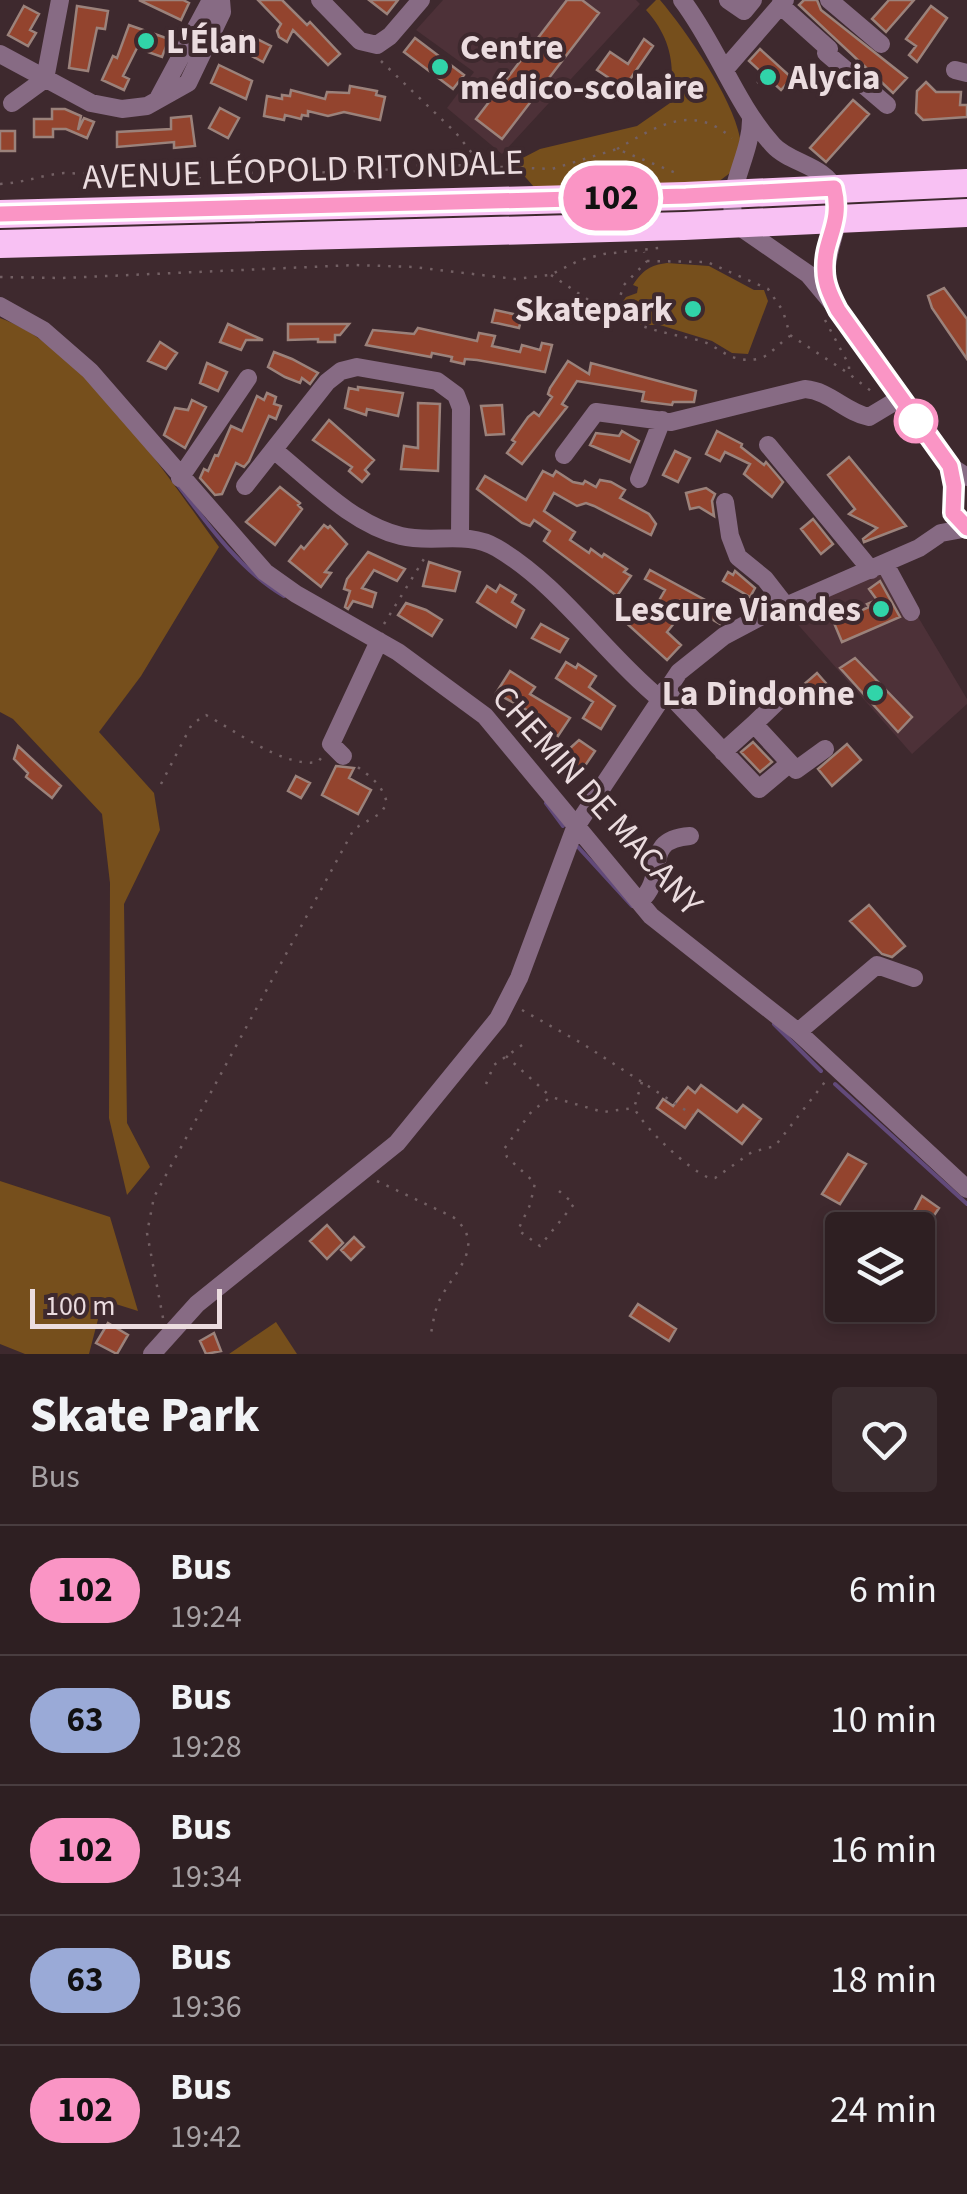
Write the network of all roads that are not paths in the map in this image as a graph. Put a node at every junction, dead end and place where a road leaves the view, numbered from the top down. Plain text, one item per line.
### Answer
1 (60, 0) edge
2 (212, 0) edge
3 (221, 0) edge
4 (320, 0) edge
5 (421, 0) edge
6 (728, 0) edge
7 (753, 0) edge
8 (829, 0) edge
9 (689, 3) edge
10 (782, 3) edge
11 (881, 44) dead end
12 (0, 54) edge
13 (726, 68) junction
14 (45, 79) junction
15 (158, 98) junction
16 (12, 103) dead end
17 (887, 105) dead end
18 (751, 118) junction
19 (967, 182) edge
20 (834, 188) junction
21 (732, 194) junction
22 (967, 213) edge
23 (0, 214) edge
24 (838, 219) junction
25 (736, 224) junction
26 (0, 244) edge
27 (0, 306) edge
28 (831, 315) junction
29 (248, 378) dead end
30 (891, 400) junction
31 (662, 420) junction
32 (768, 444) dead end
33 (275, 451) junction
34 (564, 455) dead end
35 (180, 478) junction
36 (639, 479) dead end
37 (245, 486) dead end
38 (960, 491) edge
39 (725, 502) dead end
40 (967, 528) edge
41 (941, 533) junction
42 (460, 536) junction
43 (878, 566) junction
44 (786, 606) junction
45 (911, 612) dead end
46 (377, 640) junction
47 (662, 694) junction
48 (782, 697) dead end
49 (754, 724) junction
50 (824, 749) dead end
51 (337, 750) road end
52 (723, 752) junction
53 (790, 762) junction
54 (575, 828) junction
55 (690, 836) dead end
56 (639, 902) junction
57 (914, 978) dead end
58 (798, 1032) junction
59 (967, 1189) edge
60 (152, 1354) edge

1 - 14 street
2 - 15 street
3 - 15 street
4 - 5 street
6 - 7 street
8 - 11 street
9 - 13 street
10 - 13 street
10 - 17 street
12 - 14 street
13 - 18 street
14 - 15 street
14 - 16 street
18 - 20 street
18 - 21 street
19 - 20 highway, AVENUE LÉOPOLD RITONDALE
20 - 21 highway, AVENUE LÉOPOLD RITONDALE
20 - 24 street
21 - 23 highway, AVENUE LÉOPOLD RITONDALE
21 - 25 street
22 - 24 highway, AVENUE LÉOPOLD RITONDALE
24 - 25 highway, AVENUE LÉOPOLD RITONDALE
24 - 28 street
25 - 26 highway, AVENUE LÉOPOLD RITONDALE
25 - 28 street
27 - 35 street, CHEMIN DE MACANY
28 - 30 street
29 - 35 street
30 - 31 street
30 - 38 street
31 - 34 street
31 - 36 street
32 - 43 street
33 - 37 street
33 - 42 street
33 - 42 street
35 - 46 street, CHEMIN DE MACANY
38 - 40 street
38 - 41 street
39 - 44 street
40 - 41 street
41 - 43 street
42 - 47 street
43 - 44 street
43 - 45 street
44 - 47 street
46 - 51 street
46 - 54 street, CHEMIN DE MACANY
47 - 52 street
47 - 54 street
48 - 49 street
49 - 52 street
49 - 53 street
50 - 53 street
52 - 53 street
54 - 56 street, CHEMIN DE MACANY
54 - 60 street
55 - 56 street
56 - 58 street, CHEMIN DE MACANY
57 - 58 street
58 - 59 street, CHEMIN DE MACANY

